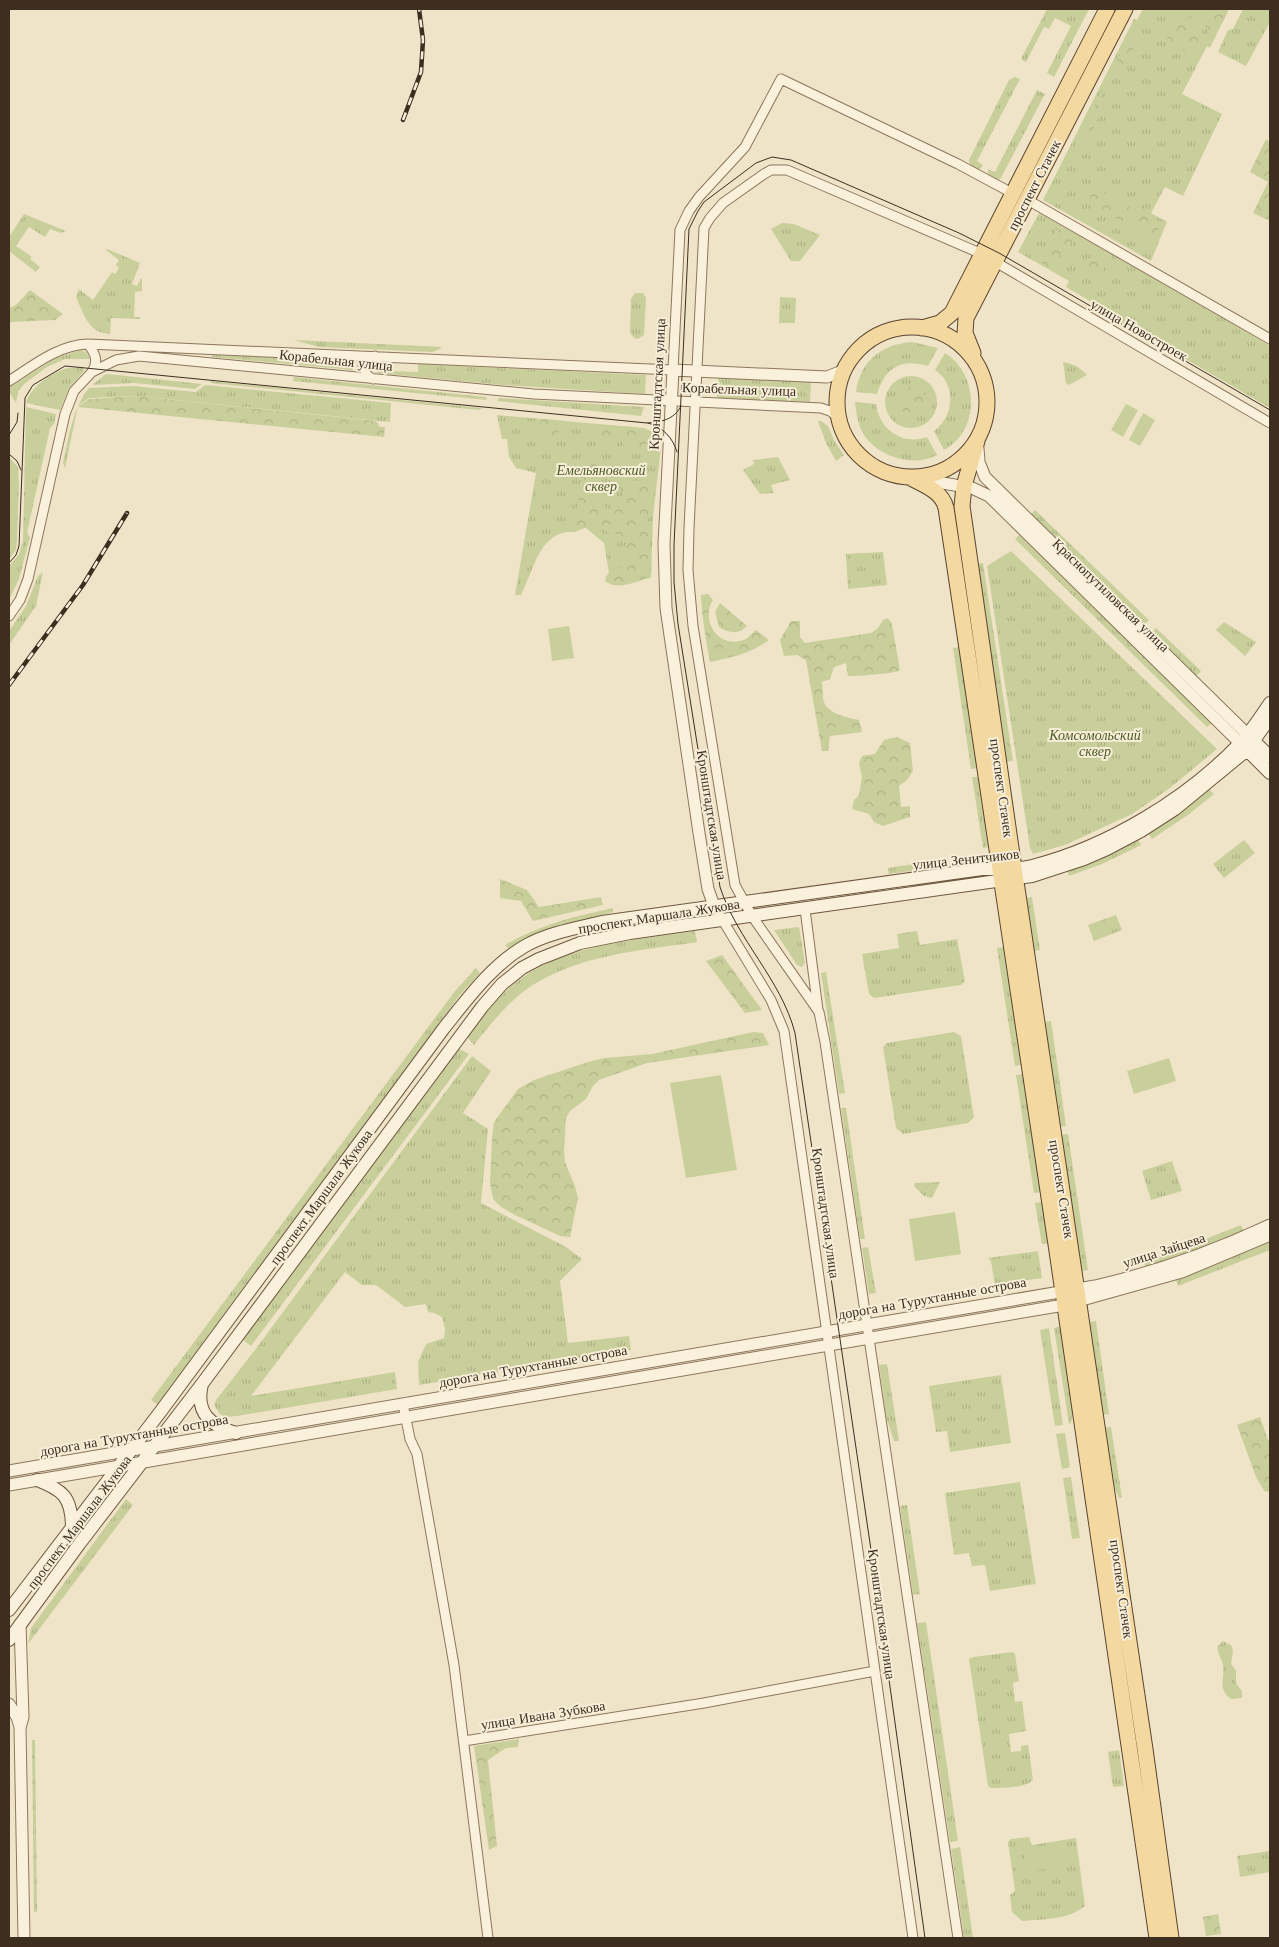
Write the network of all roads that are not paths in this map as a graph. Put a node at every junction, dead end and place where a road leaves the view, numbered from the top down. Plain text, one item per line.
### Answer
1 (1107, 9) edge
2 (1125, 9) edge
3 (1012, 193) junction
4 (1026, 199) junction
5 (988, 258) junction
6 (922, 328) junction
7 (1270, 339) edge
8 (88, 344) junction
9 (376, 356) junction
10 (977, 364) junction
11 (672, 370) junction
12 (845, 370) junction
13 (697, 371) junction
14 (92, 372) junction
15 (373, 379) junction
16 (9, 381) edge
17 (671, 402) junction
18 (696, 402) junction
19 (839, 418) junction
20 (1270, 423) edge
21 (977, 441) junction
22 (909, 477) junction
23 (964, 486) junction
24 (9, 616) edge
25 (1270, 703) edge
26 (1270, 718) edge
27 (1247, 742) junction
28 (1270, 757) edge
29 (1270, 773) edge
30 (1007, 874) junction
31 (743, 902) junction
32 (714, 906) junction
33 (805, 909) junction
34 (752, 916) junction
35 (721, 919) junction
36 (818, 1012) junction
37 (1270, 1225) edge
38 (1270, 1235) edge
39 (1070, 1296) junction
40 (867, 1324) junction
41 (827, 1331) junction
42 (869, 1338) junction
43 (829, 1345) junction
44 (202, 1384) junction
45 (403, 1404) junction
46 (405, 1417) junction
47 (236, 1433) junction
48 (156, 1446) junction
49 (131, 1450) junction
50 (144, 1462) junction
51 (119, 1466) junction
52 (9, 1471) edge
53 (37, 1480) junction
54 (9, 1485) edge
55 (72, 1525) junction
56 (9, 1610) edge
57 (20, 1624) junction
58 (9, 1640) edge
59 (875, 1671) junction
60 (9, 1704) edge
61 (20, 1728) junction
62 (464, 1741) junction
63 (24, 1938) edge
64 (488, 1938) edge
65 (913, 1938) edge
66 (958, 1938) edge
67 (1157, 1938) edge
68 (1171, 1938) edge

1 - 3 main road, проспект Стачек
2 - 4 main road, проспект Стачек
3 - 5 main road, проспект Стачек
3 - 11 street, Кронштадтская улица
4 - 5 main road, проспект Стачек
4 - 7 street
5 - 6 main road, проспект Стачек
5 - 10 main road, проспект Стачек
5 - 13 street, Кронштадтская улица
5 - 20 street, улица Новостроек
6 - 10 main road
6 - 12 main road
8 - 9 street, Корабельная улица
8 - 14 street
8 - 16 street, Корабельная улица
9 - 11 street, Корабельная улица
9 - 15 street
10 - 21 main road
11 - 13 street, Корабельная улица
11 - 17 street, Кронштадтская улица
12 - 13 street, Корабельная улица
12 - 19 main road
13 - 18 street, Кронштадтская улица
14 - 15 street, Корабельная улица
14 - 24 street, Корабельная улица
15 - 17 street, Корабельная улица
17 - 18 street, Корабельная улица
17 - 32 street, Кронштадтская улица
18 - 19 street, Корабельная улица
18 - 31 street, Кронштадтская улица
19 - 22 main road
21 - 22 main road
21 - 23 main road, проспект Стачек
21 - 27 street, Краснопутиловская улица
22 - 23 street, Краснопутиловская улица
22 - 30 main road, проспект Стачек
23 - 27 street, Краснопутиловская улица
23 - 30 main road, проспект Стачек
25 - 27 main road
26 - 27 main road
27 - 28 main road, Краснопутиловская улица
27 - 29 main road, Краснопутиловская улица
27 - 30 main road, улица Зенитчиков
30 - 31 main road, улица Зенитчиков
30 - 33 main road, улица Зенитчиков
30 - 39 main road, проспект Стачек
31 - 32 main road, проспект Маршала Жукова
31 - 34 street, Кронштадтская улица
32 - 35 street, Кронштадтская улица
32 - 49 main road, проспект Маршала Жукова
33 - 34 main road, улица Зенитчиков
33 - 36 street
34 - 35 main road, проспект Маршала Жукова
34 - 36 street, Кронштадтская улица
35 - 41 street, Кронштадтская улица
35 - 44 main road, проспект Маршала Жукова
36 - 40 street, Кронштадтская улица
37 - 39 street, улица Зайцева
38 - 39 street, улица Зайцева
39 - 40 street, дорога на Турухтанные острова
39 - 42 street, дорога на Турухтанные острова
39 - 67 main road, проспект Стачек
39 - 68 main road, проспект Стачек
40 - 41 street, дорога на Турухтанные острова
40 - 42 street, Кронштадтская улица
41 - 43 street, Кронштадтская улица
41 - 45 street, дорога на Турухтанные острова
42 - 43 street, дорога на Турухтанные острова
42 - 66 street, Кронштадтская улица
43 - 46 street, дорога на Турухтанные острова
43 - 59 street, Кронштадтская улица
44 - 47 main road
44 - 48 main road, проспект Маршала Жукова
45 - 46 street, улица Ивана Зубкова
45 - 47 street, дорога на Турухтанные острова
46 - 50 street, дорога на Турухтанные острова
46 - 62 street, улица Ивана Зубкова
47 - 48 street, дорога на Турухтанные острова
48 - 49 street, дорога на Турухтанные острова
48 - 50 main road, проспект Маршала Жукова
49 - 51 main road, проспект Маршала Жукова
49 - 52 street, дорога на Турухтанные острова
50 - 51 street, дорога на Турухтанные острова
50 - 57 main road, проспект Маршала Жукова
51 - 53 street, дорога на Турухтанные острова
51 - 55 main road, проспект Маршала Жукова
53 - 54 street, дорога на Турухтанные острова
53 - 55 main road
55 - 56 main road, проспект Маршала Жукова
57 - 58 main road, проспект Маршала Жукова
57 - 61 street
59 - 62 street, улица Ивана Зубкова
59 - 65 street, Кронштадтская улица
60 - 61 street
61 - 63 street
62 - 64 street

